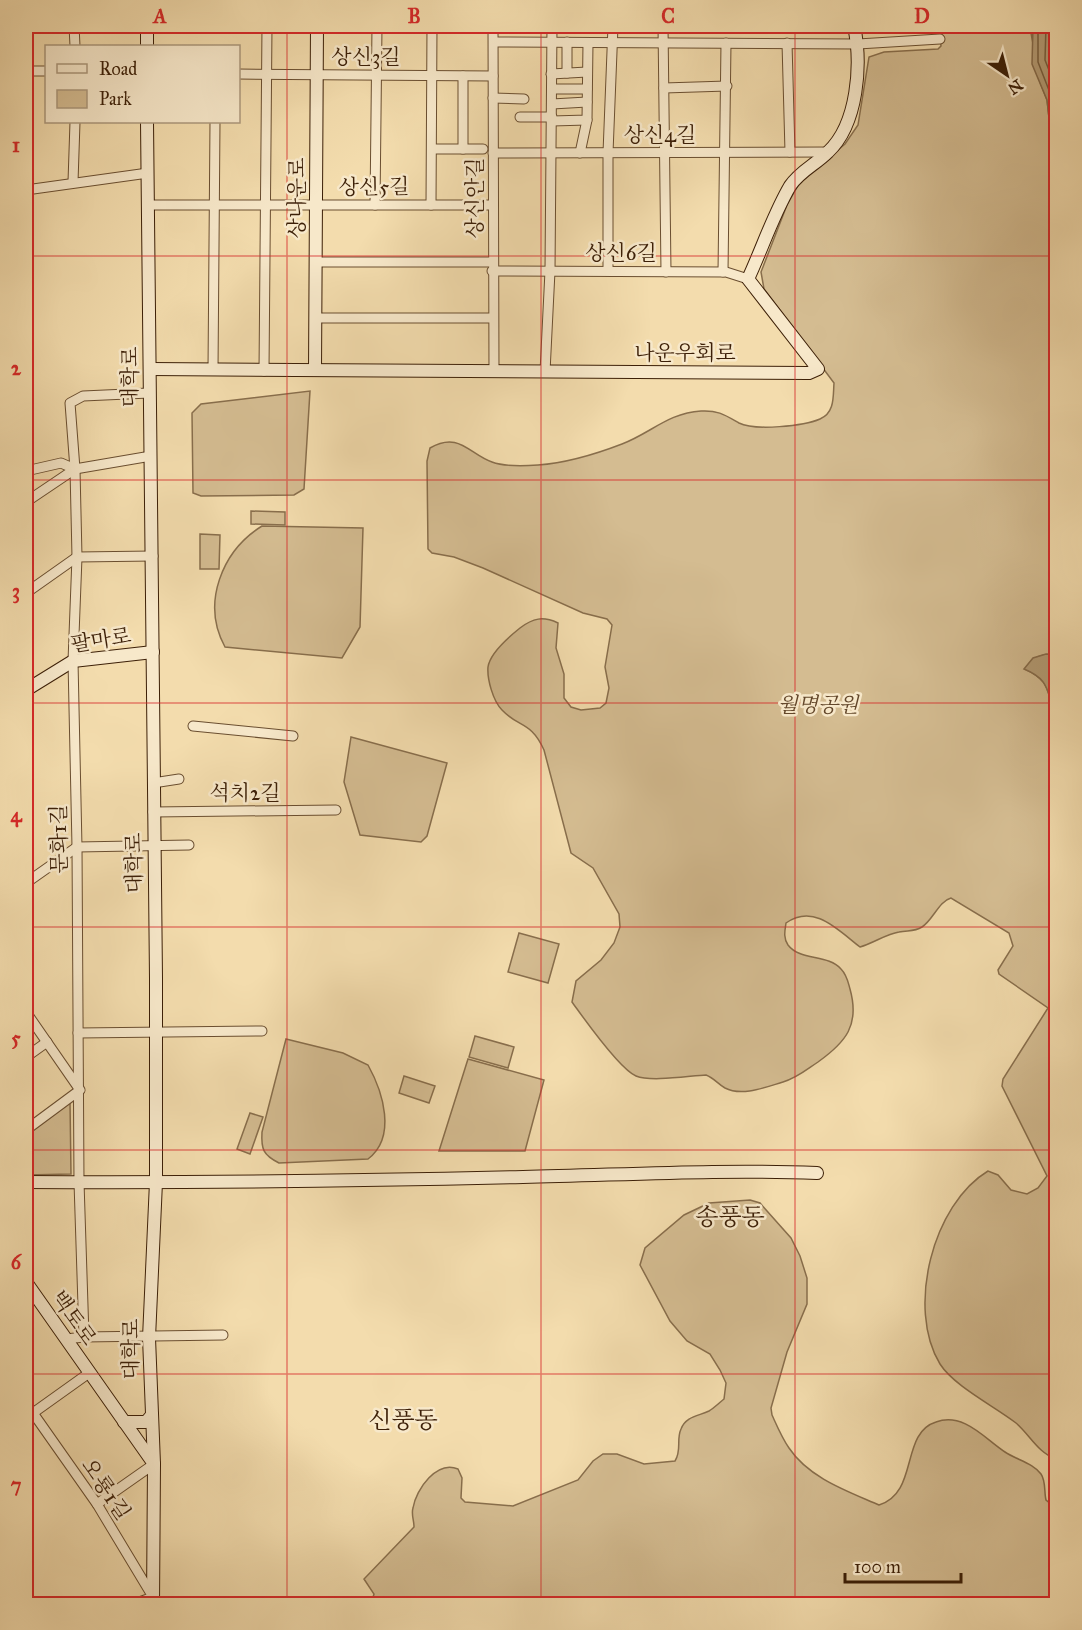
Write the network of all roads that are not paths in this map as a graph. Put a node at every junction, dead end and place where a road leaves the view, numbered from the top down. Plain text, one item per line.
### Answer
1 (74, 26) edge
2 (147, 26) edge
3 (267, 26) edge
4 (317, 26) edge
5 (377, 26) edge
6 (432, 26) edge
7 (493, 26) edge
8 (552, 26) edge
9 (613, 26) edge
10 (663, 26) edge
11 (854, 26) edge
12 (940, 39) dead end
13 (494, 42) junction
14 (552, 42) junction
15 (567, 42) junction
16 (662, 42) junction
17 (588, 43) junction
18 (613, 43) junction
19 (726, 43) junction
20 (787, 43) junction
21 (858, 44) junction
22 (75, 45) edge
23 (147, 45) edge
24 (26, 71) edge
25 (45, 71) edge
26 (587, 72) junction
27 (567, 73) junction
28 (240, 74) edge
29 (267, 74) junction
30 (551, 74) junction
31 (317, 75) junction
32 (378, 75) junction
33 (432, 76) junction
34 (463, 76) junction
35 (493, 76) junction
36 (727, 86) junction
37 (664, 88) junction
38 (552, 89) junction
39 (587, 89) junction
40 (493, 98) junction
41 (524, 99) dead end
42 (587, 102) junction
43 (552, 104) junction
44 (520, 117) dead end
45 (552, 119) junction
46 (587, 120) junction
47 (75, 123) edge
48 (147, 123) edge
49 (215, 123) edge
50 (432, 149) junction
51 (463, 149) junction
52 (483, 149) dead end
53 (726, 152) junction
54 (790, 152) junction
55 (828, 152) junction
56 (493, 153) junction
57 (552, 153) junction
58 (580, 153) junction
59 (608, 153) junction
60 (666, 153) junction
61 (148, 173) junction
62 (74, 182) junction
63 (26, 190) edge
64 (147, 205) junction
65 (214, 205) junction
66 (268, 205) junction
67 (375, 205) junction
68 (431, 205) junction
69 (493, 205) junction
70 (316, 206) junction
71 (316, 262) junction
72 (492, 267) junction
73 (550, 271) junction
74 (608, 272) junction
75 (666, 272) junction
76 (723, 272) junction
77 (748, 279) junction
78 (316, 318) junction
79 (492, 318) junction
80 (150, 369) junction
81 (213, 370) junction
82 (315, 370) junction
83 (264, 371) junction
84 (494, 371) junction
85 (545, 372) junction
86 (149, 393) junction
87 (151, 456) junction
88 (75, 469) junction
89 (26, 471) edge
90 (26, 502) edge
91 (153, 556) junction
92 (77, 557) junction
93 (26, 593) edge
94 (153, 652) junction
95 (73, 661) junction
96 (26, 690) edge
97 (193, 726) dead end
98 (293, 736) dead end
99 (179, 779) dead end
100 (153, 783) junction
101 (336, 810) dead end
102 (153, 812) junction
103 (189, 845) dead end
104 (153, 846) junction
105 (77, 847) junction
106 (26, 883) edge
107 (26, 1012) edge
108 (156, 1032) junction
109 (262, 1032) dead end
110 (78, 1033) junction
111 (47, 1042) junction
112 (26, 1057) edge
113 (80, 1090) junction
114 (26, 1130) edge
115 (818, 1173) dead end
116 (26, 1182) edge
117 (79, 1182) junction
118 (156, 1182) junction
119 (26, 1282) edge
120 (224, 1335) dead end
121 (84, 1337) junction
122 (149, 1338) junction
123 (66, 1339) junction
124 (89, 1373) junction
125 (26, 1403) edge
126 (152, 1415) junction
127 (29, 1416) edge
128 (124, 1422) junction
129 (154, 1464) junction
130 (97, 1503) junction
131 (153, 1601) edge
132 (134, 1605) edge

1 - 22 street
2 - 23 street
3 - 29 street
4 - 31 street, 상나운로
5 - 32 street
6 - 33 street
7 - 13 street, 상신안길
8 - 14 street
9 - 18 street
10 - 16 street
11 - 21 street
12 - 21 street
13 - 14 street
13 - 35 street, 상신안길
14 - 15 street
14 - 30 street
15 - 17 street
15 - 27 street
16 - 18 street
16 - 19 street
16 - 37 street
17 - 18 street
17 - 26 street
18 - 59 street
19 - 20 street
19 - 36 street
20 - 21 street
20 - 54 street
21 - 55 street
24 - 25 street
26 - 27 street
26 - 39 street
27 - 30 street
28 - 29 street, 상신3길
29 - 31 street, 상신3길
29 - 66 street
30 - 38 street
31 - 32 street, 상신3길
31 - 70 street, 상나운로
32 - 33 street, 상신3길
32 - 67 street
33 - 34 street, 상신3길
33 - 50 street
34 - 35 street, 상신3길
34 - 51 street
35 - 40 street, 상신안길
36 - 37 street
36 - 53 street
37 - 60 street
38 - 39 street
38 - 43 street
39 - 42 street
40 - 41 street
40 - 56 street, 상신안길
42 - 43 street
42 - 46 street
43 - 45 street
44 - 45 street
45 - 46 street
45 - 57 street
46 - 58 street
47 - 62 street
48 - 61 street, 대학로
49 - 65 street
50 - 51 street
50 - 68 street
51 - 52 street
53 - 54 street, 상신4길
53 - 60 street, 상신4길
53 - 76 street
54 - 55 street, 상신4길
55 - 77 street
56 - 57 street, 상신4길
56 - 69 street, 상신안길
57 - 58 street, 상신4길
57 - 73 street
58 - 59 street, 상신4길
59 - 60 street, 상신4길
59 - 74 street
60 - 75 street
61 - 62 street
61 - 64 street, 대학로
62 - 63 street
64 - 65 street, 상신5길
64 - 80 street, 대학로
65 - 66 street, 상신5길
65 - 81 street
66 - 70 street, 상신5길
66 - 83 street
67 - 68 street, 상신5길
67 - 70 street, 상신5길
68 - 69 street, 상신5길
69 - 72 street, 상신안길
70 - 71 street, 상나운로
71 - 72 street, 상신6길
71 - 78 street, 상나운로
72 - 73 street, 상신6길
72 - 79 street, 상신안길
73 - 74 street, 상신6길
73 - 85 street
74 - 75 street, 상신6길
75 - 76 street, 상신6길
76 - 77 street, 상신6길
77 - 85 street, 나운우회로
78 - 79 street
78 - 82 street, 상나운로
79 - 84 street, 상신안길
80 - 81 street, 나운우회로
80 - 86 street, 대학로
81 - 83 street, 나운우회로
82 - 83 street, 나운우회로
82 - 84 street, 나운우회로
84 - 85 street, 나운우회로
86 - 87 street, 대학로
86 - 88 street, 문화1길
87 - 88 street
87 - 91 street, 대학로
88 - 89 street
88 - 90 street
88 - 92 street, 문화1길
91 - 92 street
91 - 94 street, 대학로
92 - 93 street
92 - 95 street, 문화1길
94 - 95 street, 팔마로
94 - 100 street, 대학로
95 - 96 street, 팔마로
95 - 105 street, 문화1길
97 - 98 street
99 - 100 street
100 - 102 street, 대학로
101 - 102 street, 석치2길
102 - 104 street, 대학로
103 - 104 street
104 - 105 street
104 - 108 street, 대학로
105 - 106 street
105 - 110 street, 문화1길
107 - 111 street
108 - 109 street
108 - 110 street
108 - 118 street, 대학로
110 - 113 street, 문화1길
111 - 112 street
111 - 113 street
113 - 114 street
113 - 117 street, 문화1길
115 - 118 street
116 - 117 street
117 - 118 street
117 - 121 street, 문화1길
118 - 122 street, 대학로
119 - 123 street, 백토로
120 - 122 street
121 - 122 street
121 - 123 street
122 - 126 street, 대학로
123 - 124 street, 백토로
124 - 127 street
124 - 128 street, 백토로
125 - 127 street, 오룡1길
126 - 128 street
126 - 129 street, 대학로
127 - 130 street, 오룡1길
128 - 129 street, 백토로
129 - 130 street
129 - 131 street, 대학로
130 - 131 street, 오룡1길
131 - 132 street

